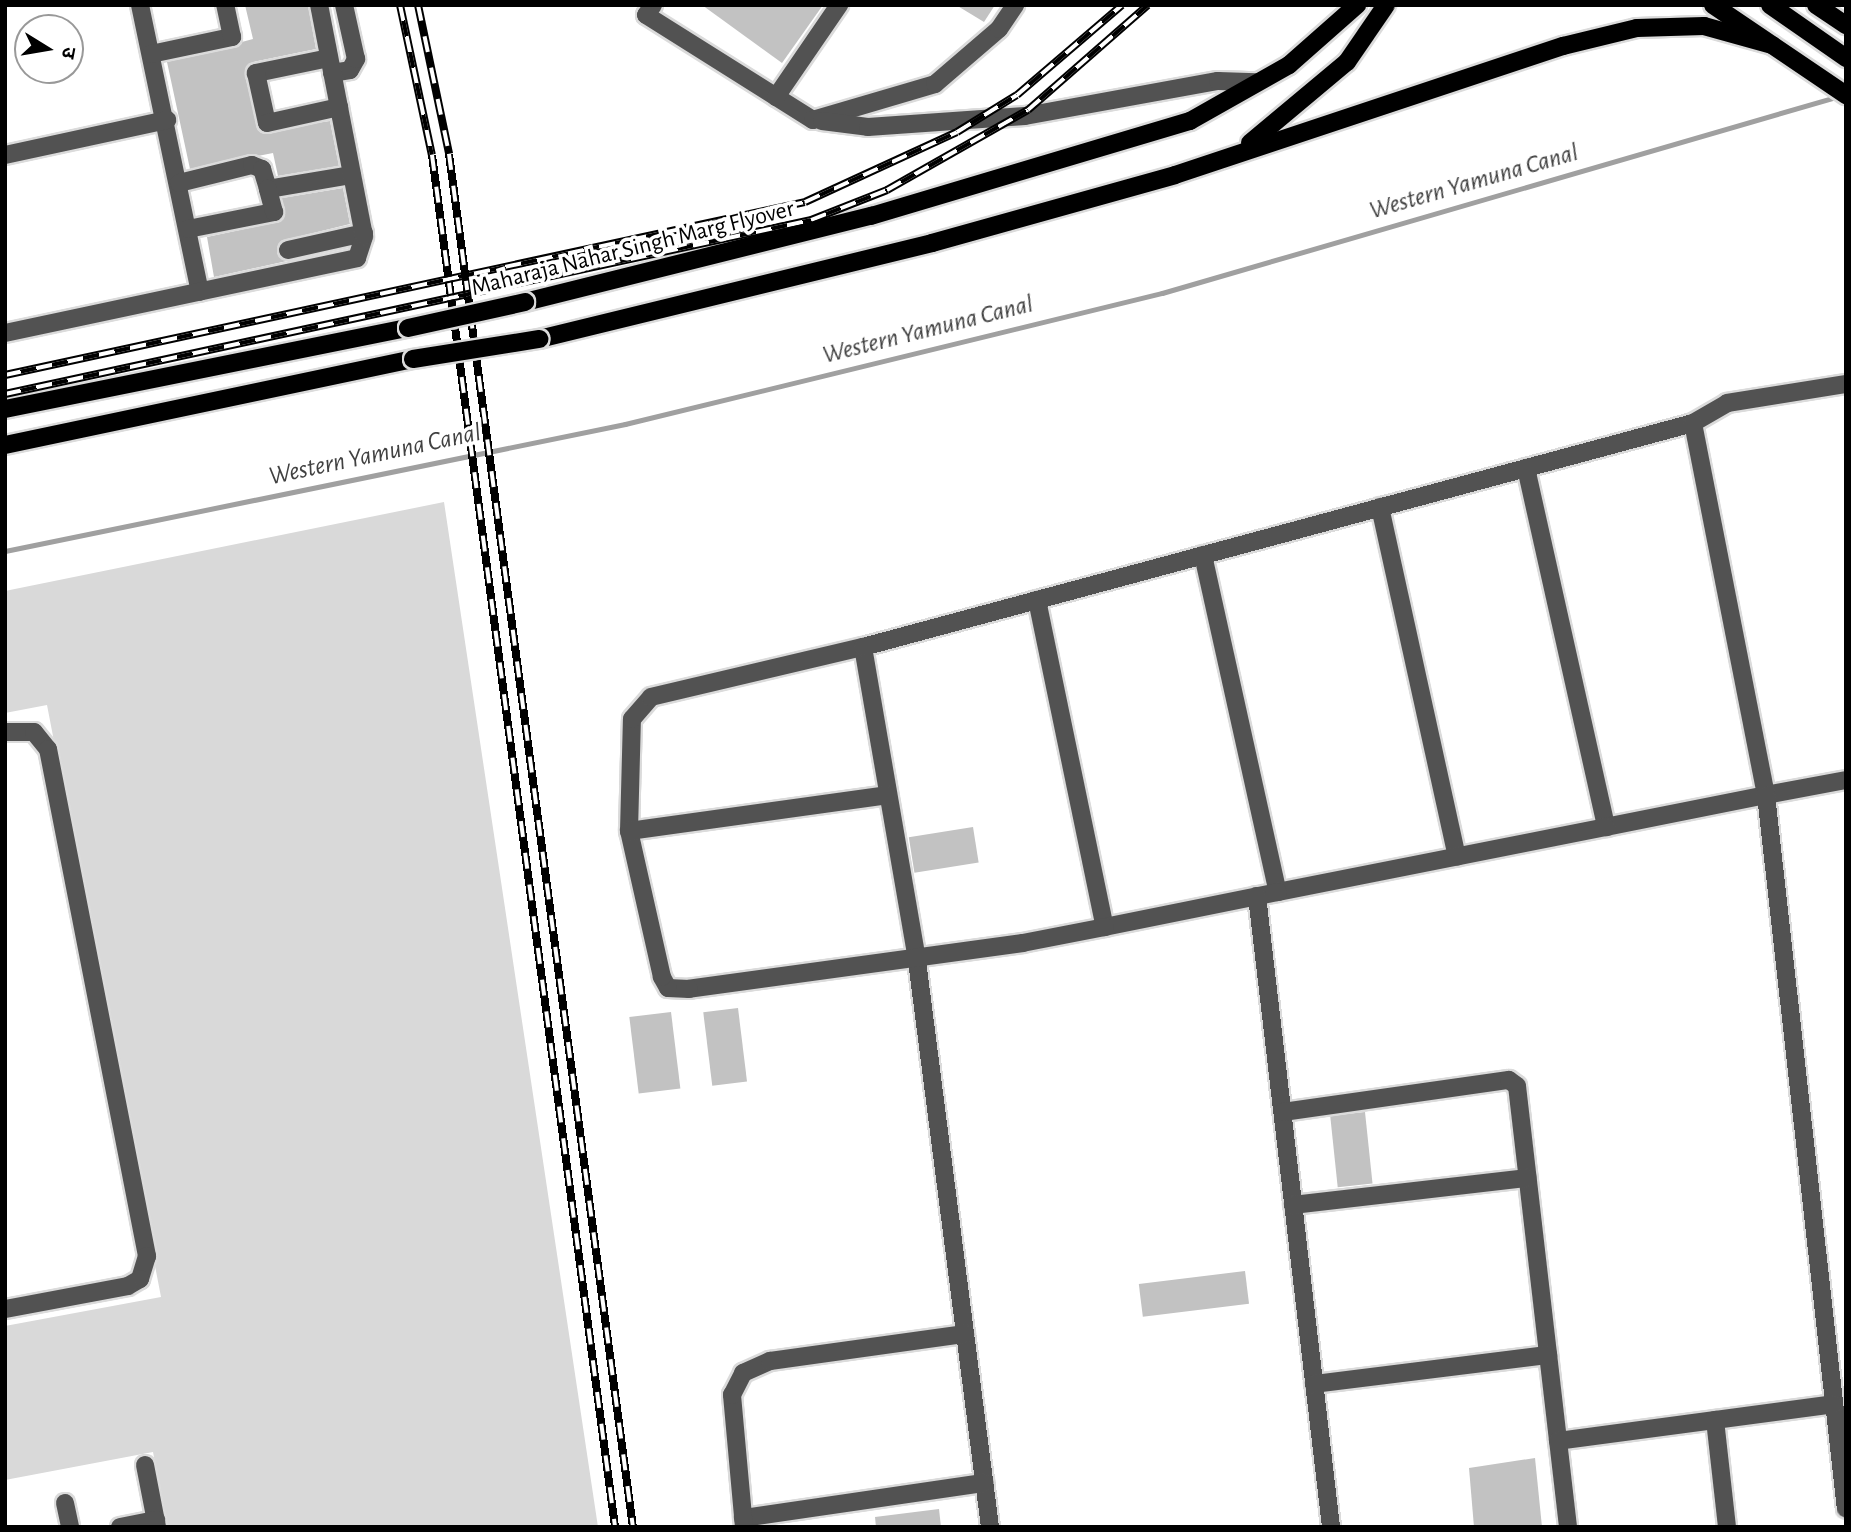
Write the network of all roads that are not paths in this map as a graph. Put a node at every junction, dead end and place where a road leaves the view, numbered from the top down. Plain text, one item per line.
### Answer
1 (225, 5) edge
2 (319, 5) edge
3 (344, 5) edge
4 (653, 5) edge
5 (839, 5) edge
6 (1015, 5) edge
7 (1357, 5) edge
8 (1386, 5) edge
9 (1713, 5) edge
10 (1770, 5) edge
11 (1816, 5) edge
12 (144, 6) edge
13 (1846, 25) edge
14 (1772, 45) junction
15 (151, 54) junction
16 (1846, 58) edge
17 (330, 66) junction
18 (1256, 82) junction
19 (1846, 95) edge
20 (776, 97) junction
21 (339, 107) junction
22 (167, 120) junction
23 (813, 120) junction
24 (1239, 151) junction
25 (5, 155) edge
26 (352, 175) junction
27 (179, 183) junction
28 (268, 189) junction
29 (188, 229) junction
30 (364, 233) junction
31 (288, 250) dead end
32 (200, 292) junction
33 (5, 333) edge
34 (1846, 384) edge
35 (5, 409) edge
36 (1693, 423) junction
37 (5, 445) edge
38 (1527, 468) junction
39 (1380, 508) junction
40 (1203, 555) junction
41 (1037, 600) junction
42 (863, 647) junction
43 (5, 732) edge
44 (1846, 779) edge
45 (1766, 795) junction
46 (887, 796) junction
47 (1606, 827) junction
48 (629, 831) junction
49 (1457, 857) junction
50 (1278, 892) junction
51 (1257, 896) junction
52 (1105, 926) junction
53 (917, 961) junction
54 (1283, 1112) junction
55 (1527, 1178) junction
56 (1293, 1205) junction
57 (5, 1309) edge
58 (965, 1334) junction
59 (1548, 1355) junction
60 (1314, 1384) junction
61 (1834, 1404) junction
62 (1715, 1420) junction
63 (1558, 1441) junction
64 (145, 1465) dead end
65 (984, 1483) junction
66 (65, 1503) dead end
67 (1846, 1509) edge
68 (743, 1522) edge
69 (157, 1523) edge
70 (70, 1527) edge
71 (120, 1527) edge
72 (990, 1527) edge
73 (1331, 1527) edge
74 (1568, 1527) edge
75 (1727, 1527) edge

1 - 15 street
2 - 17 street
3 - 17 street
4 - 20 street
5 - 20 street
6 - 23 street
7 - 18 main road, Maharaja Nahar Singh Marg Flyover
8 - 24 main road
9 - 14 main road
10 - 16 main road
11 - 13 main road
12 - 15 street
14 - 19 main road
14 - 24 main road
15 - 22 street
17 - 21 street
17 - 21 street
18 - 23 street
18 - 35 main road, Maharaja Nahar Singh Marg Flyover, bridge
20 - 23 street
21 - 26 street
22 - 25 street
22 - 27 street
24 - 37 main road, bridge
26 - 28 street
26 - 30 street
27 - 28 street
27 - 29 street
28 - 29 street
29 - 32 street
30 - 31 street
30 - 32 street
32 - 33 street
34 - 36 street
36 - 38 street
36 - 45 street
38 - 39 street
38 - 47 street
39 - 40 street
39 - 49 street
40 - 41 street
40 - 50 street
41 - 42 street
41 - 52 street
42 - 46 street
42 - 48 street
43 - 57 street
44 - 45 street
45 - 47 street
45 - 61 street
46 - 48 street
46 - 53 street
47 - 49 street
48 - 53 street
49 - 50 street
50 - 51 street
51 - 52 street
51 - 54 street
52 - 53 street
53 - 58 street
54 - 55 street
54 - 56 street
55 - 56 street
55 - 59 street
56 - 60 street
58 - 65 street
58 - 68 street
59 - 60 street
59 - 63 street
60 - 73 street
61 - 62 street
61 - 67 street
62 - 63 street
62 - 75 street
63 - 74 street
64 - 69 street
65 - 68 street
65 - 72 street
66 - 70 street
69 - 71 street

